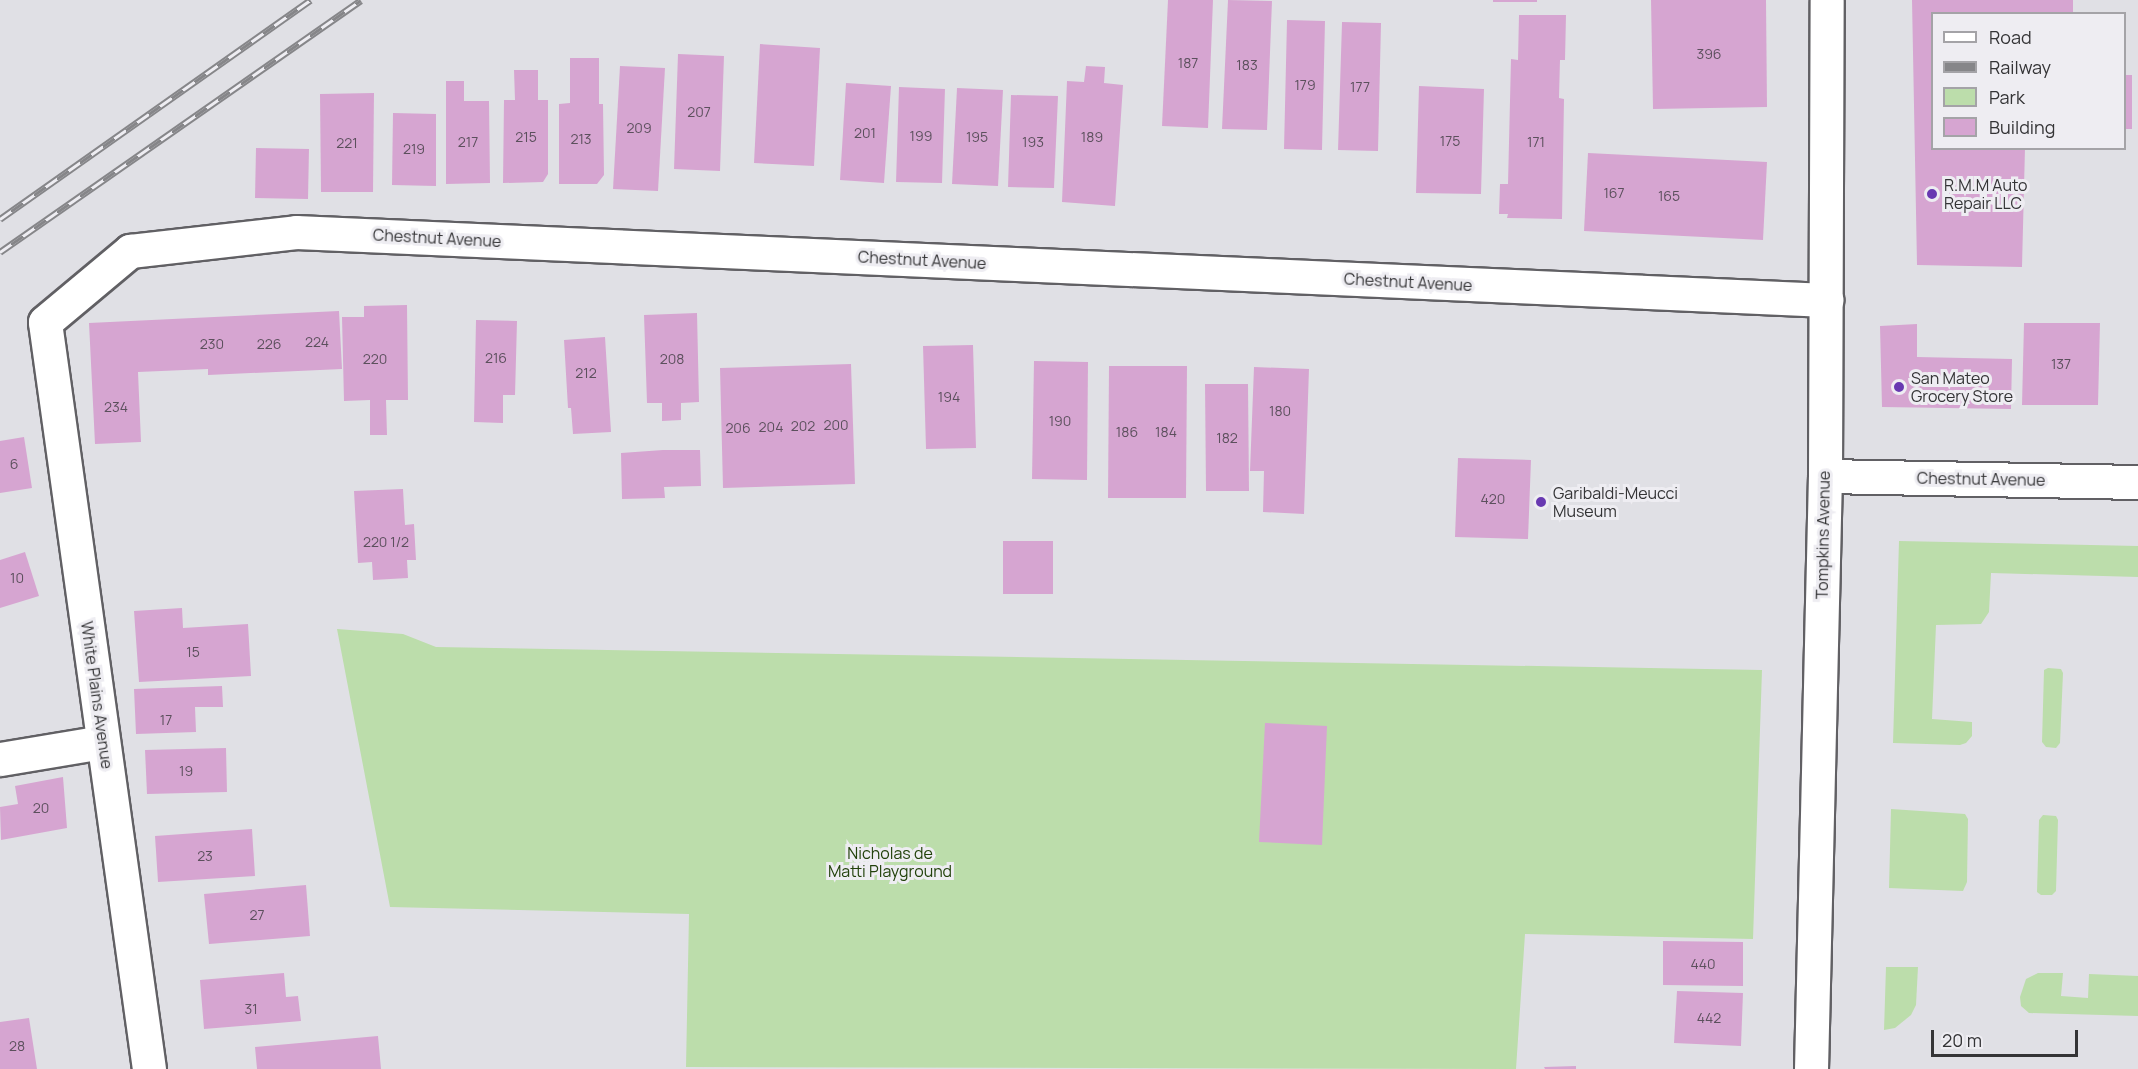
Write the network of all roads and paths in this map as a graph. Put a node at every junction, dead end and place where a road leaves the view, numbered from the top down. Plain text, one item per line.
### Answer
1 (1827, 0) edge
2 (1826, 300) junction
3 (45, 322) joint
4 (1825, 476) junction
5 (2138, 482) edge
6 (103, 742) junction
7 (0, 759) edge
8 (149, 1069) edge
9 (1811, 1069) edge

1 - 2 street, Tompkins Avenue
2 - 3 street, Chestnut Avenue
2 - 4 street, Tompkins Avenue
3 - 6 street, White Plains Avenue
4 - 5 street, Chestnut Avenue
4 - 9 street, Tompkins Avenue
6 - 7 street
6 - 8 street, White Plains Avenue

